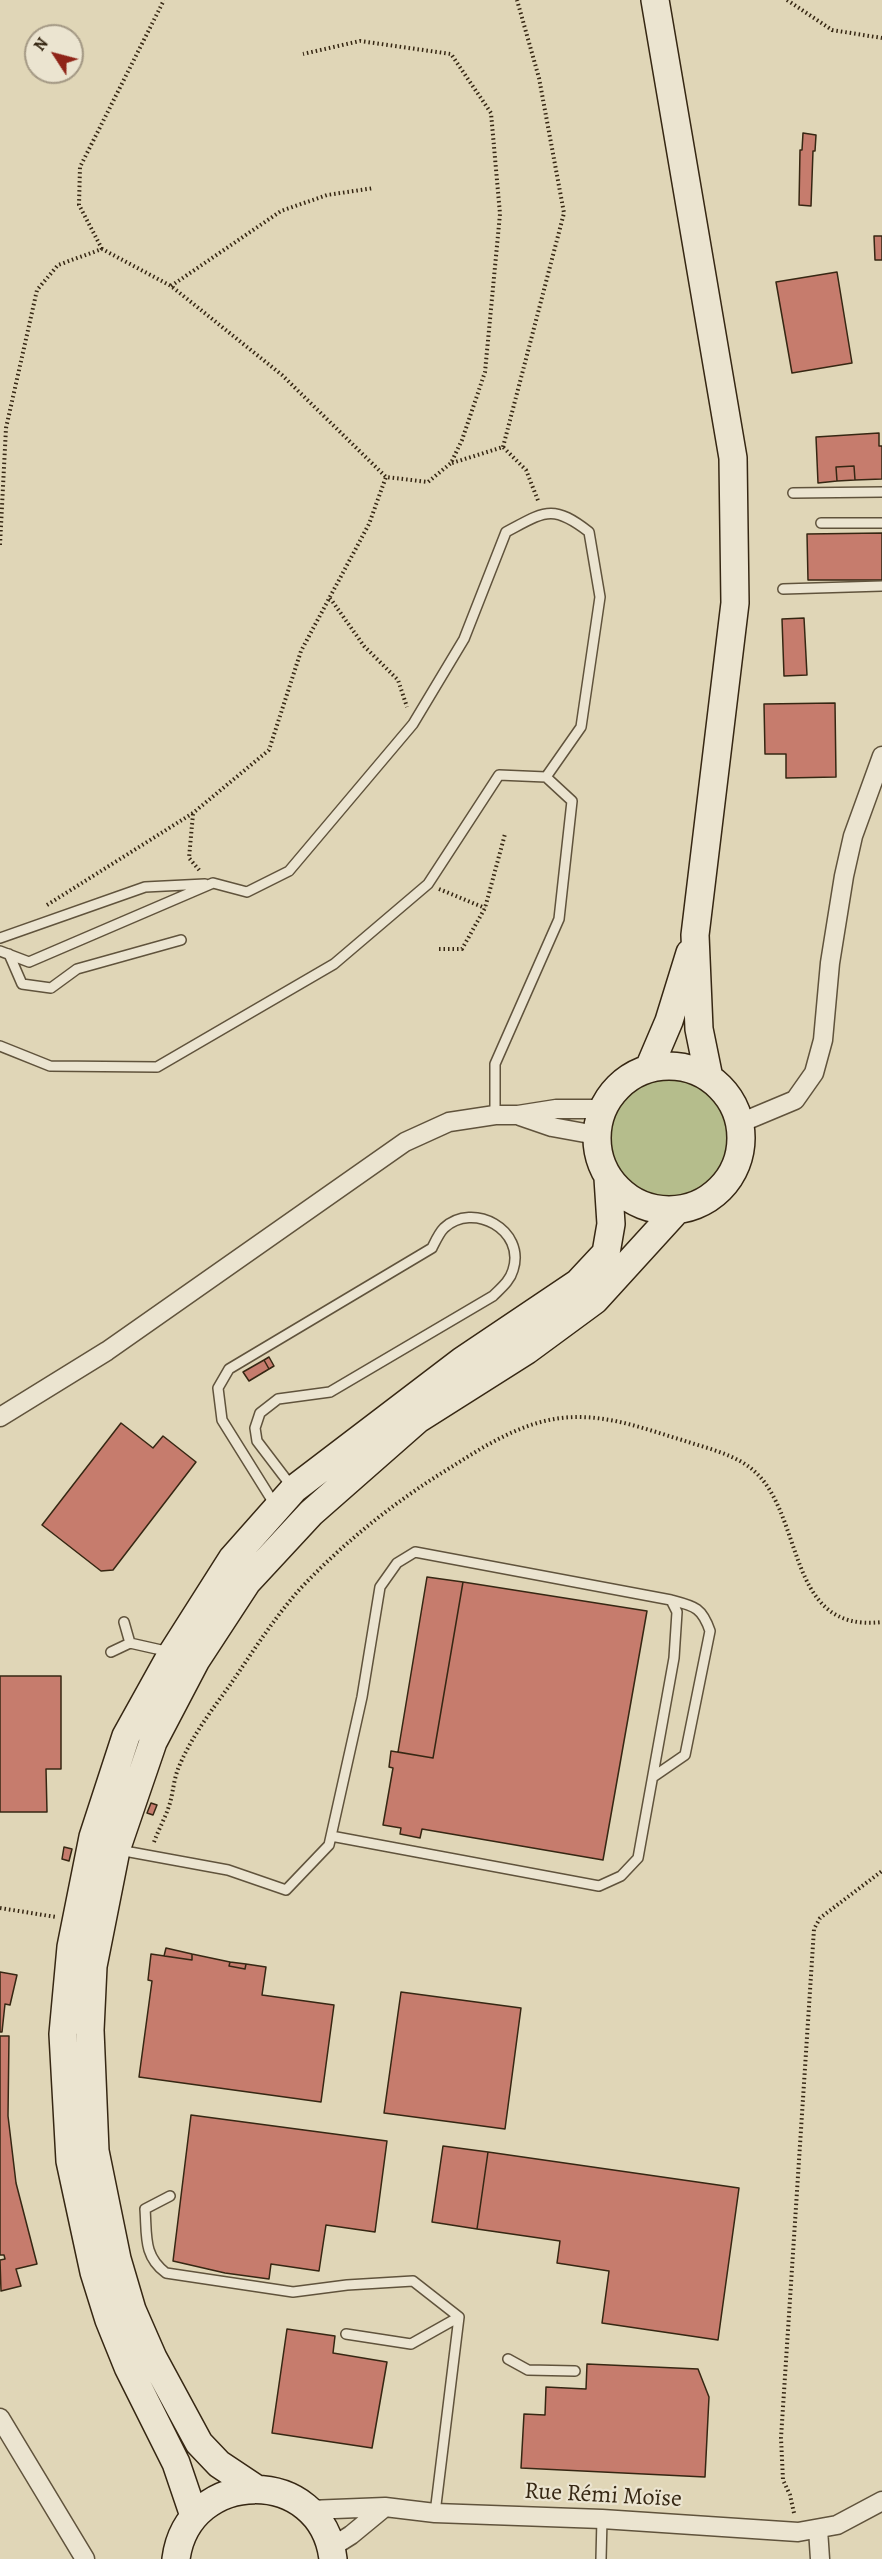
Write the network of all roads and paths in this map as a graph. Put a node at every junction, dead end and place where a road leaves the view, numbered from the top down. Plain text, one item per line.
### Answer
1 (164, 0) edge
2 (517, 0) edge
3 (655, 0) edge
4 (787, 0) edge
5 (882, 38) edge
6 (303, 54) dead end
7 (374, 188) dead end
8 (102, 249) junction
9 (171, 286) junction
10 (503, 447) junction
11 (451, 463) junction
12 (386, 477) junction
13 (882, 492) edge
14 (793, 493) dead end
15 (543, 512) junction
16 (821, 523) dead end
17 (882, 523) edge
18 (0, 544) edge
19 (882, 586) edge
20 (783, 589) dead end
21 (330, 598) junction
22 (413, 724) junction
23 (882, 756) edge
24 (546, 777) junction
25 (193, 813) junction
26 (505, 834) dead end
27 (213, 884) junction
28 (428, 884) junction
29 (41, 908) dead end
30 (485, 908) junction
31 (695, 935) junction
32 (0, 938) edge
33 (181, 940) dead end
34 (439, 949) dead end
35 (4, 953) edge
36 (0, 1046) edge
37 (649, 1068) junction
38 (709, 1078) junction
39 (603, 1109) junction
40 (495, 1115) junction
41 (518, 1115) junction
42 (740, 1123) junction
43 (596, 1135) junction
44 (608, 1178) junction
45 (677, 1210) junction
46 (0, 1417) edge
47 (285, 1498) junction
48 (671, 1600) junction
49 (124, 1622) dead end
50 (130, 1643) junction
51 (111, 1652) dead end
52 (172, 1652) junction
53 (653, 1777) junction
54 (331, 1836) junction
55 (116, 1850) junction
56 (882, 1871) edge
57 (170, 2196) dead end
58 (459, 2317) junction
59 (346, 2334) dead end
60 (508, 2359) dead end
61 (575, 2371) dead end
62 (0, 2418) edge
63 (255, 2488) junction
64 (882, 2500) edge
65 (386, 2507) junction
66 (309, 2510) junction
67 (435, 2513) junction
68 (194, 2516) junction
69 (602, 2519) junction
70 (818, 2529) junction
71 (798, 2532) junction
72 (332, 2553) edge
73 (173, 2556) edge
74 (85, 2559) edge
75 (601, 2559) edge
76 (820, 2559) edge

1 - 8 path
2 - 10 path
3 - 31 main road
4 - 5 path
6 - 11 path
7 - 9 path
8 - 9 path
8 - 18 path
9 - 12 path
10 - 11 path
10 - 15 path
11 - 12 path
12 - 21 path
13 - 14 lane
15 - 22 lane
15 - 24 lane
16 - 17 lane
19 - 20 lane
21 - 22 path
21 - 25 path
22 - 27 lane
23 - 42 street
24 - 28 lane
24 - 40 lane
25 - 27 path
25 - 29 path
26 - 30 path
27 - 32 lane
27 - 35 lane
28 - 30 path
28 - 36 lane
30 - 34 path
31 - 37 main road
31 - 38 main road
33 - 35 lane
37 - 38 main road
37 - 39 main road
38 - 42 main road
39 - 41 street
39 - 43 main road
40 - 41 street
40 - 46 street
41 - 43 street
42 - 45 main road
43 - 44 main road
44 - 45 main road
44 - 47 main road
45 - 55 main road
47 - 47 lane
47 - 52 main road
48 - 53 lane
48 - 53 lane
48 - 54 lane
49 - 50 lane
50 - 51 lane
50 - 52 lane
52 - 68 main road
53 - 54 lane
54 - 55 lane
55 - 63 main road
56 - 71 path
57 - 58 lane
58 - 59 lane
58 - 67 lane
60 - 61 lane
62 - 74 street
63 - 66 main road
63 - 68 main road
64 - 70 street, Rue Rémi Moïse
65 - 66 street, Rue Rémi Moïse
65 - 67 street, Rue Rémi Moïse
65 - 72 street
66 - 72 main road
67 - 69 street, Rue Rémi Moïse
68 - 73 main road
69 - 71 street, Rue Rémi Moïse
69 - 75 lane
70 - 71 street, Rue Rémi Moïse
70 - 76 street

